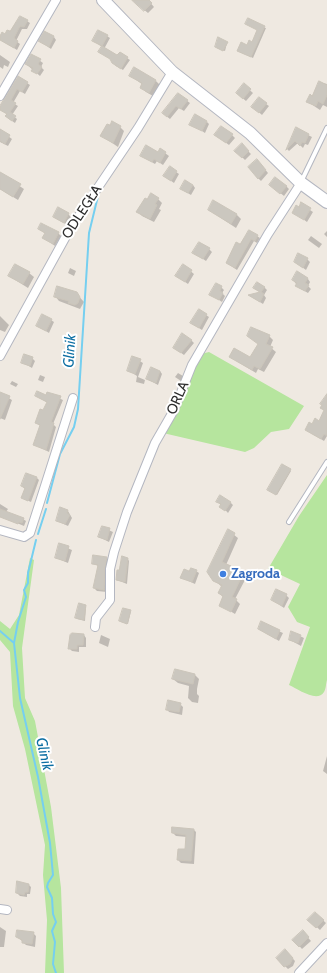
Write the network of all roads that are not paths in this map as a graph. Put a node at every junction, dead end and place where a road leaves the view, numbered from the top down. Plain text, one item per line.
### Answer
1 (56, 0) edge
2 (103, 0) edge
3 (172, 72) junction
4 (0, 96) edge
5 (327, 128) edge
6 (301, 183) junction
7 (327, 202) edge
8 (0, 356) edge
9 (74, 398) dead end
10 (327, 462) edge
11 (289, 522) dead end
12 (0, 530) edge
13 (95, 628) dead end
14 (327, 943) edge
15 (299, 973) edge

1 - 4 street
2 - 3 street
3 - 6 street
3 - 8 street, ODLEGŁA
5 - 6 lane
6 - 7 street
6 - 13 street, ORLA
9 - 12 street
10 - 11 lane
14 - 15 street

